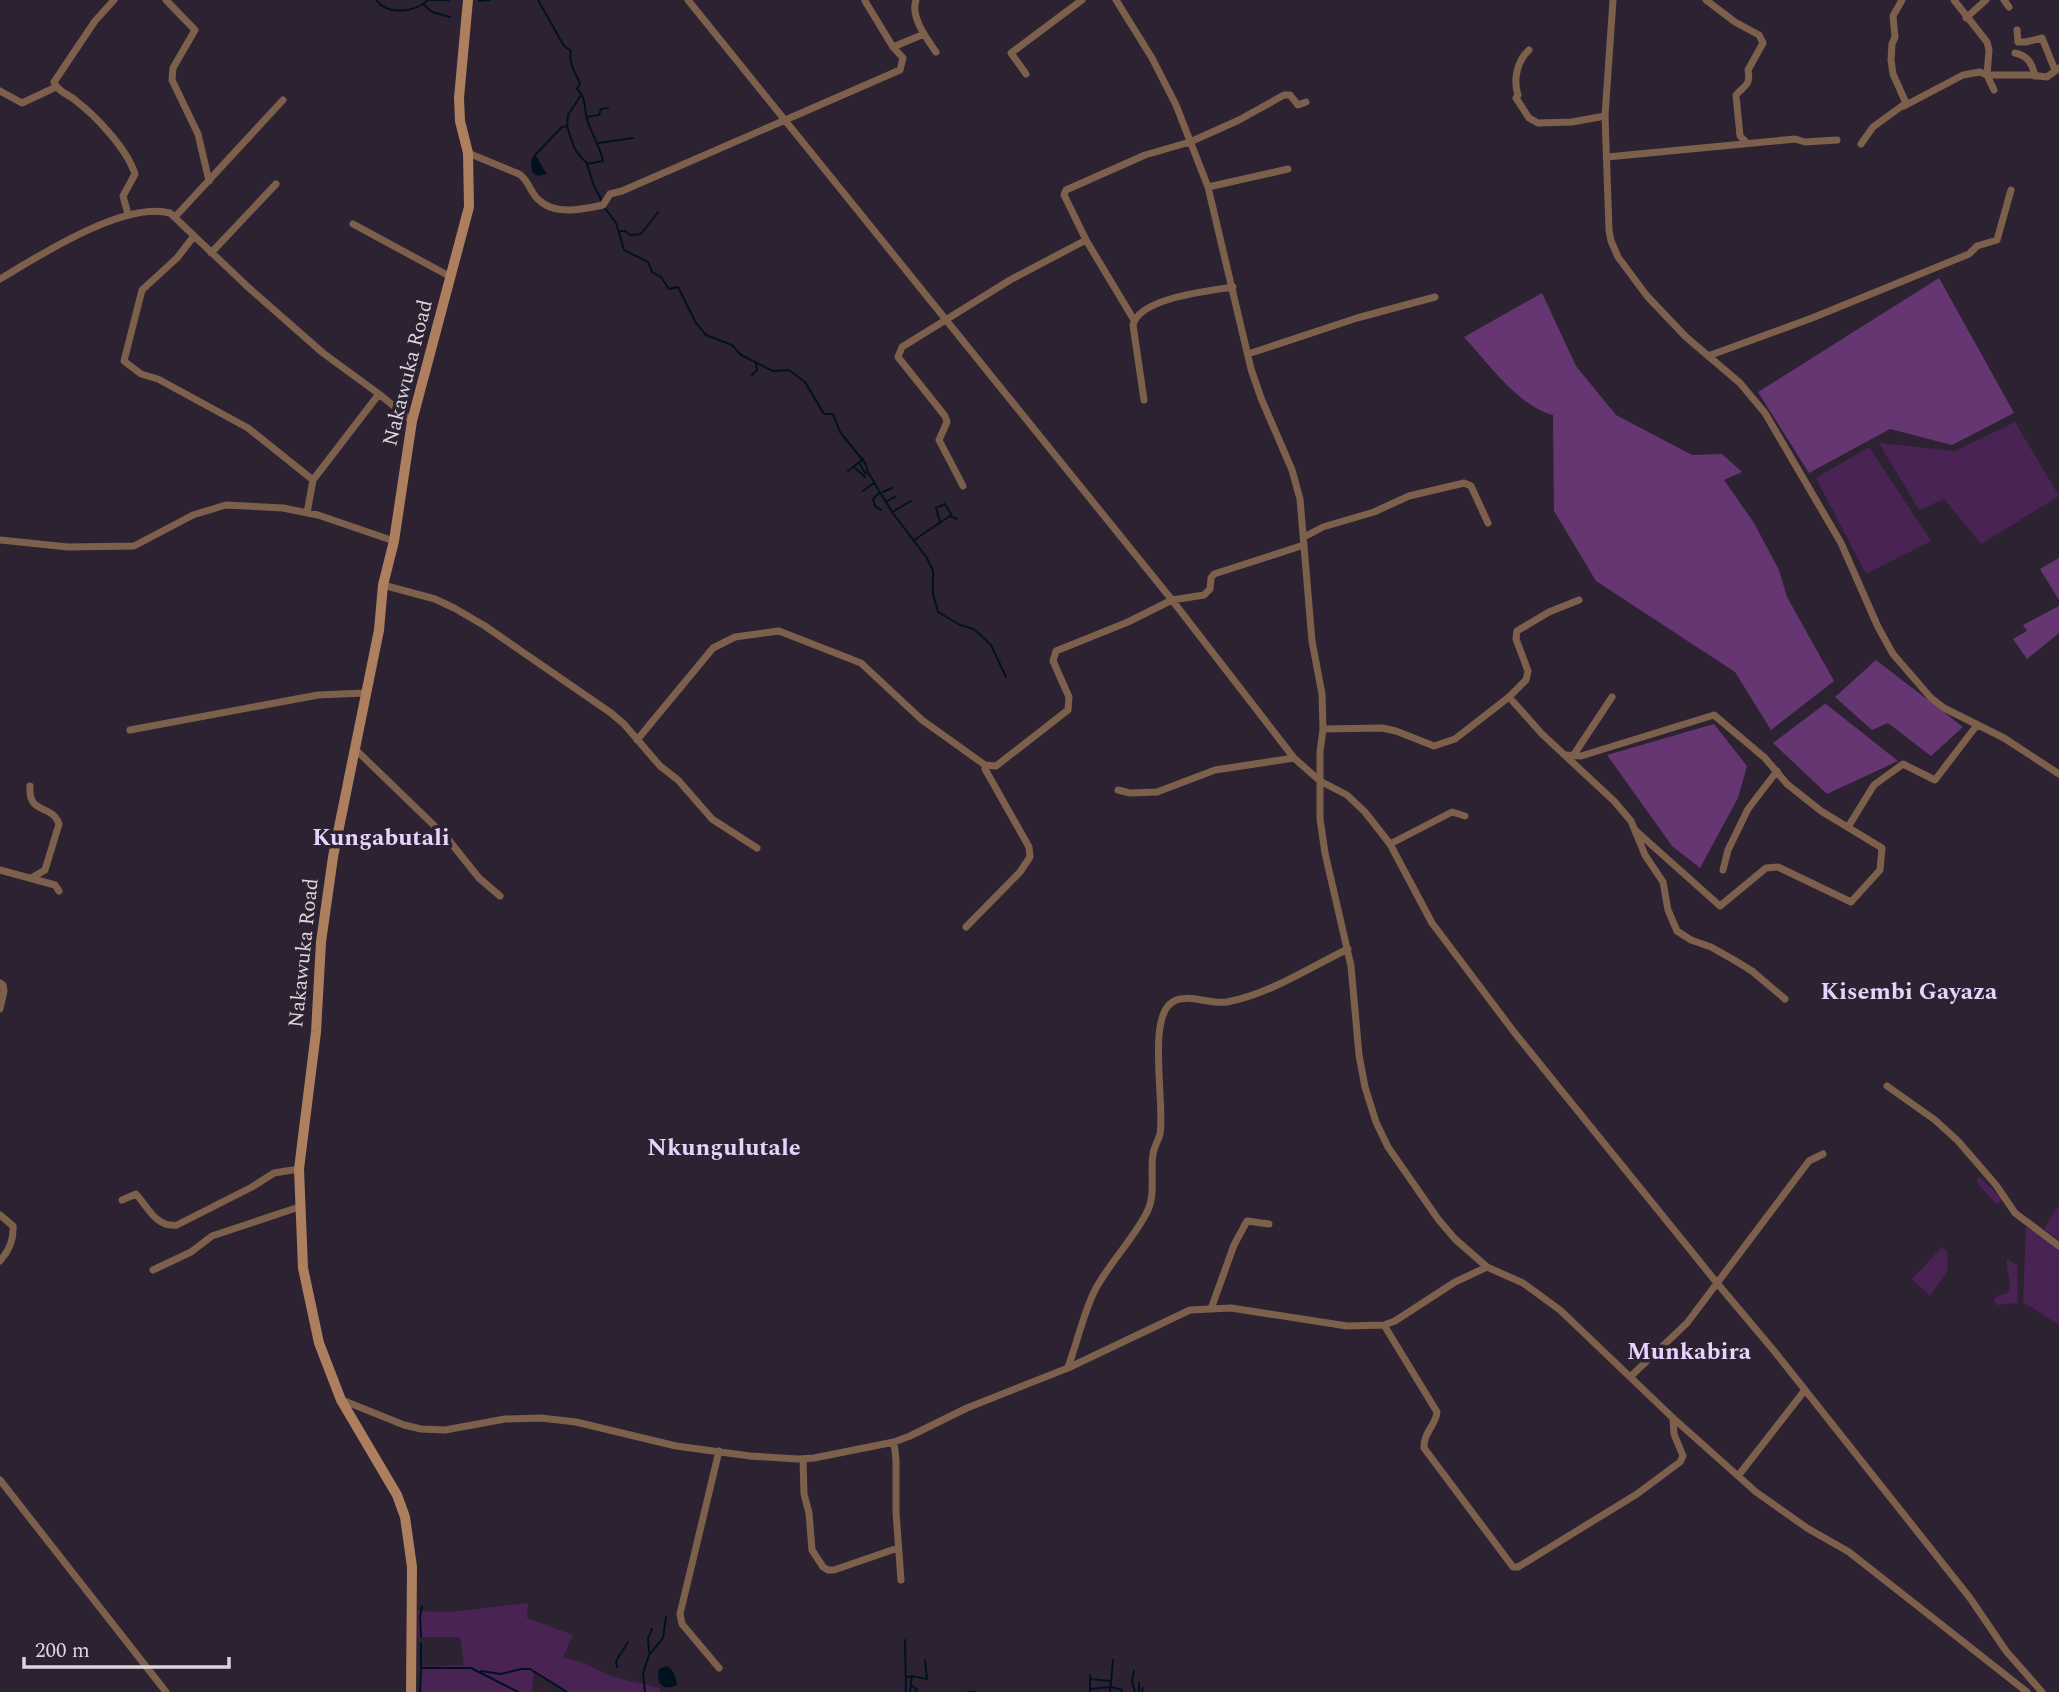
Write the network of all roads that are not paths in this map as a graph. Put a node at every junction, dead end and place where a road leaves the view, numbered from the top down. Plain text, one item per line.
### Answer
1 (114, 0) edge
2 (166, 0) edge
3 (468, 0) edge
4 (688, 0) edge
5 (916, 0) edge
6 (1082, 0) edge
7 (1116, 0) edge
8 (1613, 0) edge
9 (1706, 0) edge
10 (1902, 0) edge
11 (1954, 0) edge
12 (1986, 0) edge
13 (865, 1) edge
14 (1966, 18) junction
15 (2017, 30) dead end
16 (924, 34) junction
17 (893, 47) junction
18 (1529, 50) dead end
19 (936, 52) dead end
20 (2015, 53) dead end
21 (2057, 69) edge
22 (1026, 74) dead end
23 (1987, 75) junction
24 (2035, 76) junction
25 (56, 87) junction
26 (1994, 90) dead end
27 (0, 91) edge
28 (283, 100) dead end
29 (1306, 102) dead end
30 (1904, 106) junction
31 (1605, 116) junction
32 (785, 121) junction
33 (1837, 140) dead end
34 (1190, 142) junction
35 (1746, 142) junction
36 (1861, 144) dead end
37 (468, 153) junction
38 (1607, 157) junction
39 (1288, 169) dead end
40 (209, 181) junction
41 (276, 184) dead end
42 (1208, 187) junction
43 (2011, 190) dead end
44 (128, 214) junction
45 (175, 217) junction
46 (354, 224) dead end
47 (194, 236) junction
48 (1086, 240) junction
49 (211, 253) junction
50 (451, 277) junction
51 (0, 279) edge
52 (1233, 287) junction
53 (1435, 297) dead end
54 (1134, 320) junction
55 (945, 321) junction
56 (1248, 354) junction
57 (1708, 356) junction
58 (379, 394) junction
59 (1144, 400) dead end
60 (412, 421) junction
61 (313, 480) junction
62 (962, 486) dead end
63 (307, 513) junction
64 (1488, 523) dead end
65 (0, 540) edge
66 (394, 541) junction
67 (1304, 541) junction
68 (383, 585) junction
69 (1172, 600) junction
70 (1578, 600) dead end
71 (365, 693) junction
72 (1509, 697) junction
73 (1612, 697) dead end
74 (1977, 725) junction
75 (1323, 729) junction
76 (130, 730) dead end
77 (637, 740) junction
78 (355, 749) junction
79 (1569, 756) junction
80 (1294, 758) junction
81 (985, 765) junction
82 (1777, 771) junction
83 (2059, 774) edge
84 (1320, 781) junction
85 (30, 786) dead end
86 (1118, 790) dead end
87 (1465, 816) dead end
88 (1848, 827) junction
89 (1635, 831) junction
90 (1390, 844) junction
91 (757, 848) dead end
92 (0, 870) edge
93 (1723, 870) dead end
94 (33, 877) junction
95 (1708, 882) dead end
96 (1699, 887) junction
97 (59, 891) dead end
98 (500, 896) dead end
99 (966, 927) dead end
100 (1348, 949) junction
101 (0, 983) edge
102 (1785, 999) dead end
103 (0, 1009) edge
104 (1887, 1086) dead end
105 (1823, 1154) dead end
106 (299, 1169) junction
107 (122, 1200) dead end
108 (299, 1207) junction
109 (0, 1215) edge
110 (1269, 1224) dead end
111 (2059, 1246) edge
112 (0, 1261) edge
113 (1487, 1267) junction
114 (153, 1270) dead end
115 (1717, 1283) junction
116 (1211, 1309) junction
117 (1384, 1325) junction
118 (1068, 1368) junction
119 (1630, 1377) junction
120 (1805, 1390) junction
121 (341, 1400) junction
122 (1673, 1418) junction
123 (894, 1442) junction
124 (719, 1451) junction
125 (803, 1459) junction
126 (1738, 1476) junction
127 (0, 1480) edge
128 (898, 1548) junction
129 (901, 1580) dead end
130 (719, 1668) dead end
131 (166, 1692) edge
132 (411, 1692) edge
133 (2026, 1692) edge
134 (2042, 1692) edge

1 - 25 street
2 - 40 street
3 - 37 main road, Nakawuka Road
4 - 32 street
5 - 16 street
6 - 22 street
7 - 34 street
8 - 31 street
9 - 35 street
10 - 30 street
11 - 14 street
12 - 14 street
13 - 17 street
14 - 23 street
15 - 21 street
16 - 17 street
16 - 19 street
17 - 32 street
18 - 31 street
20 - 24 street
21 - 24 street
23 - 24 street
23 - 26 street
23 - 30 street
25 - 27 street
25 - 44 street
28 - 40 street
29 - 34 street
30 - 36 street
31 - 38 street
32 - 37 street
32 - 55 street
33 - 35 street
34 - 42 street
34 - 48 street
35 - 38 street
37 - 50 main road, Nakawuka Road
38 - 57 street
39 - 42 street
40 - 45 street
41 - 49 street
42 - 52 street
43 - 57 street
44 - 45 street
44 - 51 street
45 - 47 street
46 - 50 street
47 - 49 street
47 - 61 street
48 - 54 street
48 - 55 street
49 - 58 street
50 - 60 main road, Nakawuka Road
52 - 54 street
52 - 56 street
53 - 56 street
54 - 59 street
55 - 62 street
55 - 69 street
56 - 67 street
57 - 74 street
58 - 60 street
58 - 61 street
60 - 66 main road, Nakawuka Road
61 - 63 street
63 - 65 street
63 - 66 street
64 - 67 street
66 - 68 main road, Nakawuka Road
67 - 69 street
67 - 75 street
68 - 71 main road, Nakawuka Road
68 - 77 street
69 - 80 street
69 - 81 street
70 - 72 street
71 - 76 street
71 - 78 main road, Nakawuka Road
72 - 75 street
72 - 79 street
73 - 79 street
74 - 83 street
74 - 88 street
75 - 84 street
77 - 81 street
77 - 91 street
78 - 98 street
78 - 106 main road, Nakawuka Road
79 - 82 street
79 - 89 street
80 - 84 street
80 - 86 street
81 - 99 street
82 - 88 street
82 - 93 street
84 - 90 street
84 - 100 street
85 - 94 street
87 - 90 street
88 - 96 street
89 - 96 street
89 - 102 street
90 - 115 street
92 - 94 street
94 - 97 street
95 - 96 street
100 - 113 street
100 - 118 street
101 - 103 street
104 - 111 street
105 - 115 street
106 - 107 street
106 - 108 main road, Nakawuka Road
108 - 114 street
108 - 121 main road, Nakawuka Road
109 - 112 street
110 - 116 street
113 - 117 street
113 - 119 street
115 - 119 street
115 - 120 street
116 - 117 street
116 - 118 street
117 - 122 street
118 - 123 street
119 - 122 street
120 - 126 street
120 - 134 street
121 - 124 street
121 - 132 main road, Nakawuka Road
122 - 126 street
123 - 125 street
123 - 128 street
124 - 125 street
124 - 130 street
125 - 128 street
126 - 133 street
127 - 131 street
128 - 129 street

